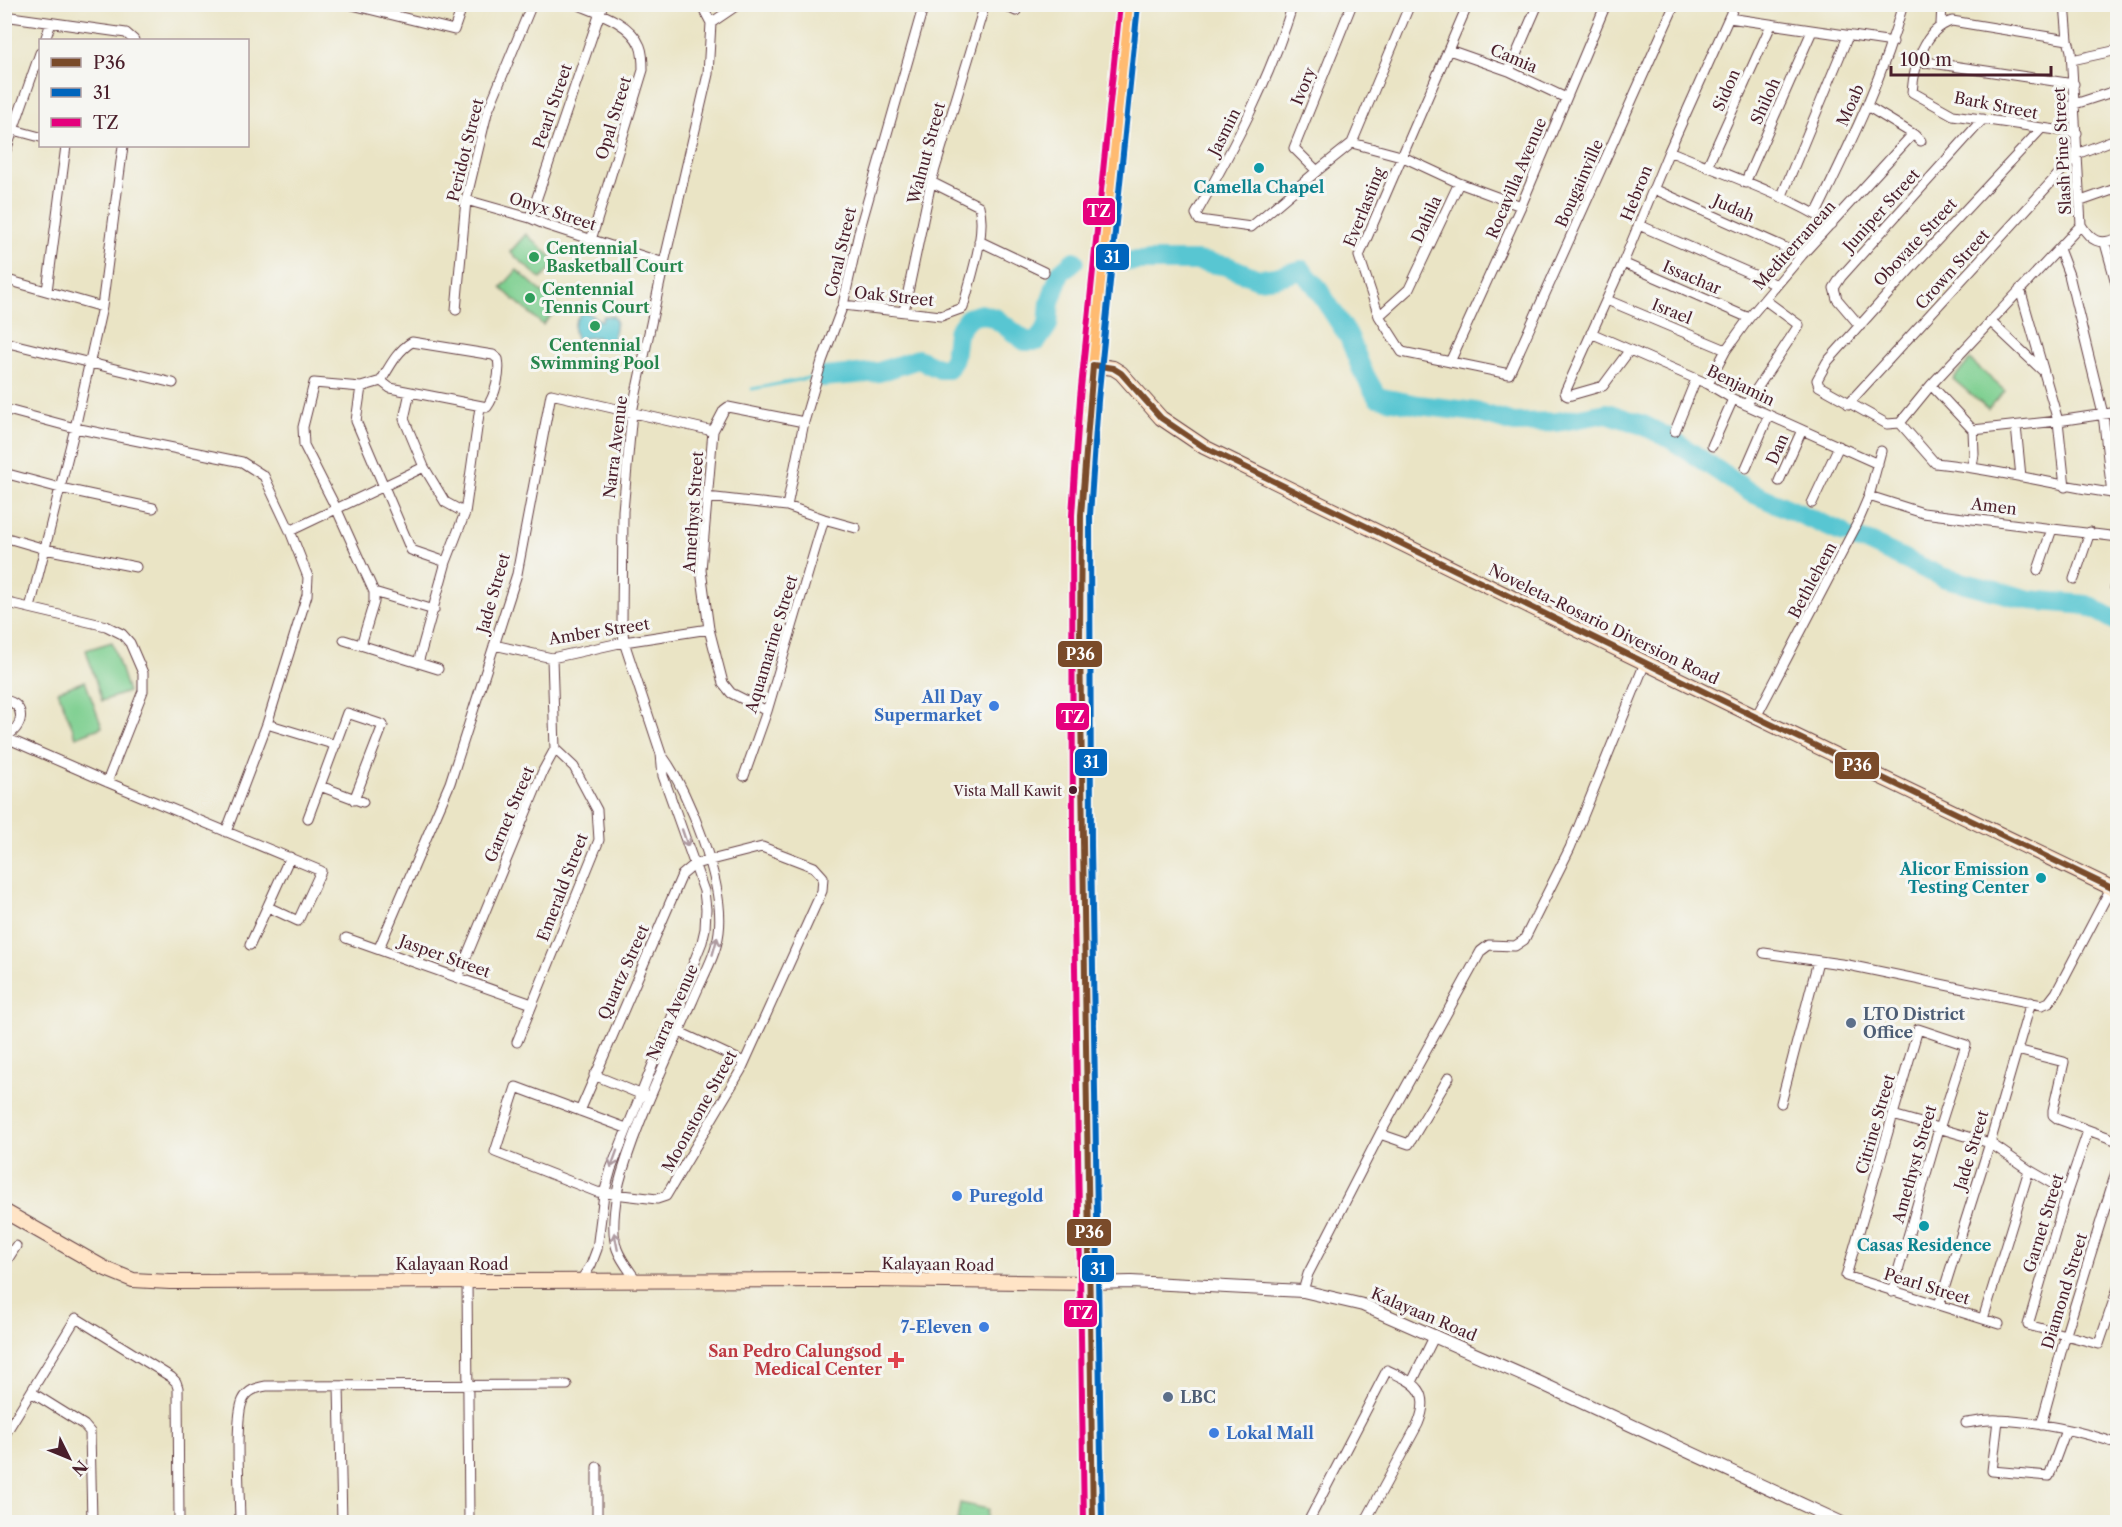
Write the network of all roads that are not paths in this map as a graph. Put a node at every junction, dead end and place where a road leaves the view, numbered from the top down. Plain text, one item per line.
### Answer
1 (348, 4) edge
2 (463, 4) edge
3 (532, 4) edge
4 (576, 4) edge
5 (701, 4) edge
6 (739, 4) edge
7 (924, 4) edge
8 (985, 4) edge
9 (1002, 4) edge
10 (1129, 4) edge
11 (1293, 4) edge
12 (1352, 4) edge
13 (1410, 4) edge
14 (1468, 4) edge
15 (1538, 4) edge
16 (1606, 4) edge
17 (1675, 4) edge
18 (1735, 4) edge
19 (1903, 4) edge
20 (1942, 4) edge
21 (2065, 4) edge
22 (601, 9) edge
23 (1016, 10) dead end
24 (4, 16) edge
25 (1729, 18) junction
26 (51, 23) junction
27 (711, 23) junction
28 (1941, 24) junction
29 (1772, 25) junction
30 (1812, 31) junction
31 (1848, 36) junction
32 (45, 39) edge
33 (133, 39) edge
34 (2068, 39) junction
35 (1893, 42) junction
36 (1449, 50) junction
37 (2118, 50) edge
38 (39, 60) edge
39 (2072, 60) junction
40 (1919, 61) junction
41 (1509, 71) junction
42 (36, 81) edge
43 (2074, 84) junction
44 (2118, 90) edge
45 (1566, 98) junction
46 (2075, 104) junction
47 (1867, 106) junction
48 (1983, 119) junction
49 (2041, 129) junction
50 (14, 130) junction
51 (2077, 133) junction
52 (1913, 134) junction
53 (39, 137) edge
54 (2118, 138) edge
55 (1921, 141) dead end
56 (1353, 143) junction
57 (66, 147) edge
58 (123, 147) edge
59 (1669, 151) junction
60 (2077, 154) junction
61 (4, 156) edge
62 (1401, 156) junction
63 (1707, 167) junction
64 (1317, 171) junction
65 (932, 182) junction
66 (1459, 183) junction
67 (1745, 183) junction
68 (2118, 188) edge
69 (1654, 189) junction
70 (1781, 198) junction
71 (466, 200) junction
72 (2081, 201) junction
73 (1521, 206) junction
74 (1816, 214) junction
75 (530, 218) junction
76 (1832, 224) junction
77 (1639, 225) junction
78 (2081, 225) junction
79 (2118, 238) edge
80 (591, 240) junction
81 (979, 241) junction
82 (2105, 243) junction
83 (2059, 249) junction
84 (1802, 255) junction
85 (664, 263) junction
86 (1623, 263) junction
87 (1044, 272) dead end
88 (4, 279) edge
89 (1777, 285) junction
90 (2020, 289) junction
91 (2118, 290) edge
92 (46, 291) junction
93 (1607, 300) junction
94 (1765, 300) junction
95 (843, 305) junction
96 (102, 307) junction
97 (456, 310) dead end
98 (904, 311) junction
99 (1379, 316) junction
100 (1749, 318) junction
101 (1990, 321) junction
102 (1860, 326) junction
103 (1591, 333) junction
104 (4, 342) edge
105 (1726, 350) junction
106 (1629, 351) junction
107 (1450, 362) junction
108 (88, 364) junction
109 (1093, 365) junction
110 (2045, 373) junction
111 (1509, 374) joint
112 (1696, 379) junction
113 (381, 381) junction
114 (173, 383) dead end
115 (1708, 384) junction
116 (1931, 385) junction
117 (361, 387) junction
118 (410, 392) junction
119 (1733, 399) junction
120 (1848, 404) junction
121 (1746, 405) junction
122 (480, 407) junction
123 (4, 409) edge
124 (632, 412) junction
125 (2118, 412) edge
126 (2103, 414) junction
127 (1769, 415) junction
128 (2058, 421) junction
129 (804, 422) junction
130 (1900, 423) junction
131 (2016, 426) junction
132 (75, 428) junction
133 (1802, 430) junction
134 (1973, 430) junction
135 (713, 431) junction
136 (1675, 431) dead end
137 (1712, 446) dead end
138 (1839, 446) junction
139 (1881, 451) dead end
140 (1878, 464) junction
141 (424, 467) junction
142 (1972, 467) junction
143 (1746, 468) dead end
144 (4, 473) edge
145 (2021, 477) junction
146 (1779, 481) dead end
147 (384, 487) junction
148 (2065, 487) junction
149 (60, 488) junction
150 (2115, 494) edge
151 (1869, 496) junction
152 (707, 497) junction
153 (1812, 503) dead end
154 (787, 506) junction
155 (153, 508) dead end
156 (337, 510) junction
157 (465, 513) junction
158 (824, 519) junction
159 (856, 528) dead end
160 (2052, 529) junction
161 (290, 531) junction
162 (2090, 532) junction
163 (4, 537) edge
164 (2116, 538) edge
165 (45, 549) junction
166 (446, 562) junction
167 (136, 567) dead end
168 (2038, 570) dead end
169 (2074, 579) dead end
170 (374, 592) junction
171 (4, 602) edge
172 (30, 608) junction
173 (434, 610) junction
174 (709, 629) junction
175 (344, 640) dead end
176 (624, 642) junction
177 (361, 645) junction
178 (494, 645) junction
179 (552, 658) junction
180 (418, 663) junction
181 (1645, 663) junction
182 (438, 669) dead end
183 (4, 700) edge
184 (767, 711) junction
185 (1756, 717) junction
186 (267, 724) junction
187 (4, 737) edge
188 (336, 745) junction
189 (555, 748) junction
190 (661, 754) junction
191 (744, 776) dead end
192 (107, 782) junction
193 (320, 786) junction
194 (308, 818) dead end
195 (226, 832) junction
196 (290, 857) junction
197 (709, 860) junction
198 (695, 864) junction
199 (2114, 890) edge
200 (267, 907) junction
201 (346, 938) dead end
202 (250, 945) dead end
203 (379, 948) junction
204 (1764, 953) dead end
205 (1818, 960) junction
206 (458, 977) junction
207 (2031, 1002) junction
208 (532, 1004) junction
209 (668, 1027) junction
210 (679, 1032) junction
211 (517, 1042) dead end
212 (1966, 1045) joint
213 (2017, 1050) junction
214 (744, 1062) junction
215 (594, 1075) junction
216 (1449, 1077) dead end
217 (640, 1094) junction
218 (651, 1098) junction
219 (1781, 1103) dead end
220 (580, 1111) junction
221 (1893, 1115) junction
222 (626, 1128) junction
223 (1939, 1129) junction
224 (2088, 1131) junction
225 (1380, 1134) junction
226 (2118, 1141) edge
227 (1990, 1143) junction
228 (2118, 1166) edge
229 (2029, 1170) junction
230 (2067, 1192) junction
231 (604, 1194) junction
232 (617, 1196) junction
233 (4, 1211) edge
234 (16, 1246) dead end
235 (4, 1265) edge
236 (1846, 1275) joint
237 (581, 1280) junction
238 (467, 1281) junction
239 (636, 1281) junction
240 (1090, 1283) junction
241 (2118, 1288) edge
242 (1304, 1291) junction
243 (1892, 1292) junction
244 (1939, 1305) junction
245 (1983, 1318) junction
246 (1999, 1324) dead end
247 (2066, 1334) junction
248 (1435, 1335) junction
249 (1412, 1382) junction
250 (468, 1385) junction
251 (567, 1385) dead end
252 (339, 1386) junction
253 (31, 1392) junction
254 (1998, 1420) junction
255 (1966, 1424) dead end
256 (2042, 1425) junction
257 (2066, 1430) junction
258 (4, 1436) edge
259 (2118, 1444) edge
260 (597, 1467) dead end
261 (92, 1522) edge
262 (178, 1522) edge
263 (240, 1522) edge
264 (342, 1522) edge
265 (469, 1522) edge
266 (597, 1522) edge
267 (1093, 1522) edge
268 (1308, 1522) edge
269 (1365, 1522) edge
270 (1840, 1522) edge

1 - 2 street
3 - 71 street, Peridot Street
4 - 22 street, Opal Street
5 - 27 street
6 - 27 street
7 - 95 street, Coral Street
8 - 65 street, Walnut Street
9 - 23 street
10 - 109 main road
11 - 64 street, Jasmin
12 - 64 street, Ivory
13 - 56 street
14 - 36 street, Everlasting
15 - 41 street
16 - 45 street, Rocavilla Avenue
17 - 111 street, Bougainville
18 - 25 street, Hebron
19 - 35 street, Moab
20 - 28 street
21 - 34 street, Slash Pine Street
22 - 75 street, Pearl Street
22 - 80 street, Opal Street
24 - 26 street
25 - 29 street
25 - 59 street, Hebron
26 - 32 street
26 - 33 street
27 - 85 street, Narra Avenue
28 - 34 street
28 - 40 street
29 - 30 street
29 - 63 street, Sidon
30 - 31 street
30 - 67 street, Shiloh
31 - 35 street
31 - 70 street
34 - 39 street, Slash Pine Street
35 - 47 street, Moab
36 - 41 street, Camia
36 - 62 street, Everlasting
37 - 39 street
38 - 42 street
39 - 43 street, Slash Pine Street
40 - 43 street
40 - 48 street, Bark Street
41 - 45 street, Camia
42 - 50 street
43 - 46 street, Slash Pine Street
44 - 46 street
45 - 73 street, Rocavilla Avenue
46 - 51 street, Slash Pine Street
47 - 52 street
47 - 74 street, Moab
48 - 49 street, Bark Street
48 - 102 street, Juniper Street
49 - 51 street, Bark Street
49 - 102 street, Obovate Street
50 - 53 street
50 - 61 street
51 - 60 street, Slash Pine Street
52 - 55 street
52 - 76 street, Mediterranean
54 - 60 street
56 - 62 street, Dahila
56 - 64 street
57 - 92 street
58 - 96 street
59 - 63 street
59 - 69 street, Hebron
60 - 72 street, Slash Pine Street
60 - 120 street, Crown Street
62 - 66 street, Dahila
62 - 99 street, Everlasting
63 - 67 street
65 - 81 street, Oak Street
65 - 98 street, Walnut Street
66 - 73 street
66 - 99 street, Dahila
67 - 70 street
68 - 72 street
69 - 77 street, Hebron
69 - 84 street, Judah
70 - 74 street
71 - 75 street, Onyx Street
71 - 97 street, Peridot Street
72 - 78 street, Slash Pine Street
73 - 107 street, Rocavilla Avenue
74 - 76 street
75 - 80 street, Onyx Street
76 - 84 street, Mediterranean
77 - 86 street, Hebron
77 - 89 street
78 - 82 street
78 - 83 street
79 - 82 street
80 - 85 street, Onyx Street
81 - 87 street
81 - 98 street, Oak Street
82 - 91 street
83 - 90 street
83 - 126 street
84 - 89 street, Mediterranean
85 - 124 street, Narra Avenue
86 - 93 street, Hebron
86 - 100 street, Issachar
88 - 92 street
89 - 94 street, Mediterranean
90 - 101 street
90 - 110 street
92 - 96 street
93 - 103 street, Hebron
93 - 105 street, Israel
94 - 100 street, Mediterranean
94 - 121 street
95 - 98 street, Oak Street
95 - 129 street, Coral Street
96 - 108 street
99 - 107 street, Everlasting
100 - 105 street, Mediterranean
101 - 110 street
101 - 116 street
102 - 120 street, Obovate Street
103 - 106 street, Benjamin
103 - 106 street, Hebron
104 - 108 street
105 - 115 street, Mediterranean
106 - 112 street, Benjamin
107 - 111 street, Everlasting
108 - 114 street
108 - 132 street
109 - 181 main road, Noveleta-Rosario Diversion Road
109 - 240 main road
110 - 128 street
112 - 115 street, Benjamin
112 - 136 street
113 - 117 street
113 - 118 street
113 - 122 street
115 - 119 street, Benjamin
116 - 130 street
116 - 134 street
117 - 147 street
117 - 156 street
118 - 122 street
118 - 141 street
119 - 121 street, Benjamin
119 - 137 street
120 - 130 street
121 - 127 street, Benjamin
122 - 157 street
123 - 132 street
124 - 135 street, Jade Street
124 - 176 street, Narra Avenue
124 - 178 street, Jade Street
125 - 126 street
126 - 128 street
126 - 150 street
127 - 133 street, Benjamin
127 - 143 street
128 - 131 street
128 - 148 street
129 - 135 street, Amethyst Street
129 - 154 street, Coral Street
130 - 142 street
131 - 134 street
131 - 145 street
132 - 149 street
132 - 161 street
133 - 138 street, Benjamin
133 - 146 street, Dan
134 - 142 street
135 - 152 street, Amethyst Street
138 - 140 street, Benjamin
138 - 153 street
139 - 140 street, Bethlehem
140 - 151 street, Bethlehem
141 - 147 street
141 - 157 street
142 - 145 street
144 - 149 street
145 - 148 street
147 - 156 street
147 - 166 street
148 - 150 street
149 - 155 street
149 - 165 street
151 - 160 street, Amen
151 - 185 street, Bethlehem
152 - 154 street
152 - 174 street, Amethyst Street
154 - 158 street
156 - 161 street
156 - 170 street
157 - 166 street
158 - 159 street
158 - 184 street, Aquamarine Street
160 - 162 street, Amen
160 - 168 street
161 - 186 street
162 - 164 street, Amen
162 - 169 street
163 - 165 street
165 - 167 street
165 - 172 street
166 - 173 street
170 - 173 street
170 - 177 street
171 - 172 street
172 - 192 street
173 - 180 street
174 - 176 street, Amber Street
174 - 184 street, Amethyst Street
175 - 177 street
176 - 179 street, Amber Street
176 - 190 street, Narra Avenue
177 - 180 street
178 - 179 street, Amber Street
178 - 203 street, Jade Street
179 - 189 street, Garnet Street
180 - 182 street
181 - 185 main road, Noveleta-Rosario Diversion Road
181 - 225 street
183 - 187 street
184 - 191 street, Aquamarine Street
185 - 199 main road, Noveleta-Rosario Diversion Road
186 - 188 street
186 - 195 street
187 - 192 street
188 - 193 street
188 - 193 street
189 - 206 street, Garnet Street
189 - 208 street, Emerald Street
190 - 197 street, Narra Avenue
190 -> 198 street, Narra Avenue
192 - 195 street
193 - 194 street
195 - 196 street
196 - 200 street
196 - 200 street
197 - 198 street
210 -> 197 street, Narra Avenue
197 - 214 street, Moonstone Street
198 - 209 street, Narra Avenue
198 - 215 street, Quartz Street
199 - 207 street
200 - 202 street
201 - 203 street, Jasper Street
203 - 206 street, Jasper Street
204 - 205 street
205 - 207 street
205 - 219 street
206 - 208 street, Jasper Street
207 - 213 street, Jade Street
208 - 211 street, Emerald Street
209 - 210 street
209 - 217 street, Narra Avenue
210 - 214 street
210 - 218 street, Narra Avenue
212 - 221 street, Citrine Street
212 - 223 street, Amethyst Street
213 - 224 street
213 - 227 street, Jade Street
214 - 232 street, Moonstone Street
215 - 217 street
215 - 220 street, Quartz Street
216 - 225 street
217 - 218 street
217 - 222 street, Narra Avenue
218 - 232 street, Narra Avenue
220 - 222 street
220 - 231 street, Moonstone Street
221 - 223 street
221 - 236 street, Citrine Street
222 -> 231 street, Narra Avenue
223 - 227 street
223 - 243 street, Amethyst Street
224 - 226 street
224 - 230 street, Garnet Street
225 - 242 street
227 - 229 street
227 - 244 street, Jade Street
228 - 247 street, Diamond Street
229 - 230 street
229 - 245 street
230 - 247 street, Garnet Street
231 - 232 street, Moonstone Street
231 - 237 street, Narra Avenue
239 -> 232 street, Narra Avenue
233 - 238 main road, Kalayaan Road
234 - 235 street
236 - 243 street, Pearl Street
237 - 238 main road, Kalayaan Road
237 - 239 main road, Kalayaan Road
238 - 250 street
239 - 240 main road, Kalayaan Road
240 - 242 street, Kalayaan Road
240 - 267 main road
241 - 247 street
242 - 248 street, Kalayaan Road
243 - 244 street, Pearl Street
244 - 245 street, Pearl Street
245 - 246 street, Pearl Street
247 - 256 street, Diamond Street
248 - 249 street
248 - 270 street, Kalayaan Road
249 - 268 street
249 - 269 street
250 - 251 street
250 - 252 street
250 - 265 street
252 - 263 street
252 - 264 street
253 - 258 street
253 - 261 street
253 - 262 street
254 - 255 street
254 - 256 street
254 - 257 street
256 - 257 street
257 - 259 street
260 - 266 street

